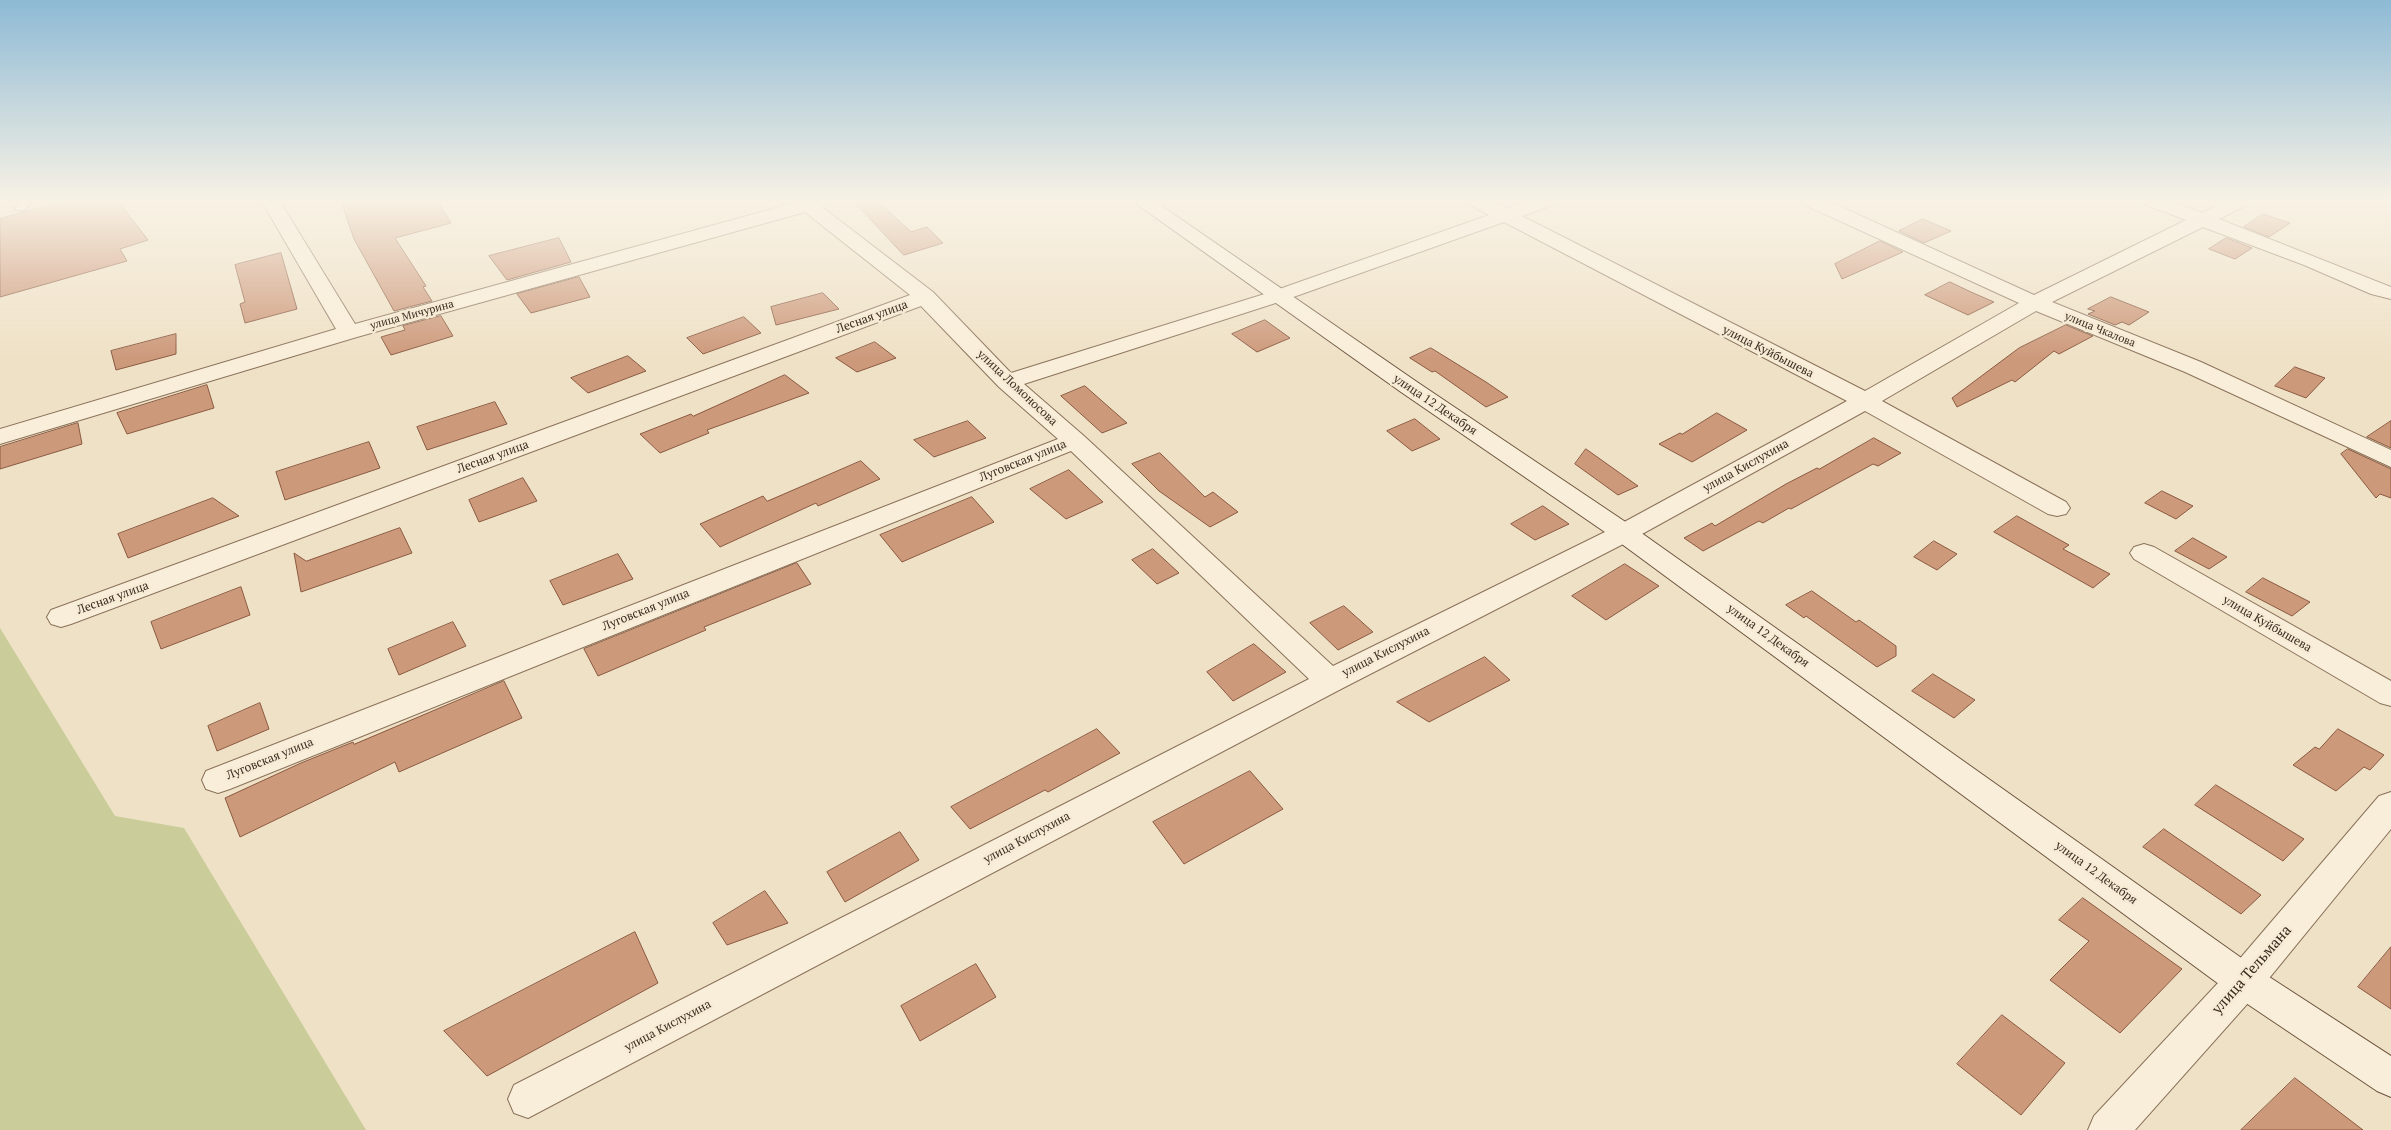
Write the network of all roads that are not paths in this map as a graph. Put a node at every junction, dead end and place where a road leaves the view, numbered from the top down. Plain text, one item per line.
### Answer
1 (302, 253) edge
2 (632, 253) edge
3 (872, 253) edge
4 (1216, 253) edge
5 (1398, 253) edge
6 (1575, 253) edge
7 (1927, 253) edge
8 (2136, 253) edge
9 (2289, 253) edge
10 (2391, 293) edge
11 (1278, 296) junction
12 (924, 297) junction
13 (2036, 302) junction
14 (349, 332) junction
15 (1007, 382) junction
16 (1865, 402) junction
17 (0, 437) edge
18 (1075, 441) junction
19 (2391, 459) edge
20 (2058, 508) dead end
21 (1624, 533) junction
22 (2144, 553) dead end
23 (61, 618) dead end
24 (1330, 681) junction
25 (2391, 695) edge
26 (218, 780) dead end
27 (2391, 805) edge
28 (2244, 981) junction
29 (2391, 1078) edge
30 (528, 1099) dead end
31 (2108, 1130) edge

1 - 14 street
2 - 14 street, улица Мичурина
3 - 12 street, улица Ломоносова
4 - 11 street, улица 12 Декабря
5 - 11 street
6 - 16 street, улица Куйбышева
7 - 13 street, улица Чкалова
8 - 13 street, улица Кислухина
9 - 10 street
11 - 15 street
11 - 21 street, улица 12 Декабря
12 - 15 street, улица Ломоносова
12 - 23 street, Лесная улица
13 - 16 street, улица Кислухина
13 - 19 street, улица Чкалова
14 - 17 street, улица Мичурина
15 - 18 street, улица Ломоносова
16 - 20 street, улица Куйбышева
16 - 21 street, улица Кислухина
18 - 24 street, улица Ломоносова
18 - 26 street, Луговская улица
21 - 24 street, улица Кислухина
21 - 28 street, улица 12 Декабря
22 - 25 street, улица Куйбышева
24 - 30 street, улица Кислухина
27 - 28 street, улица Тельмана
28 - 29 street, улица 12 Декабря
28 - 31 street, улица Тельмана

